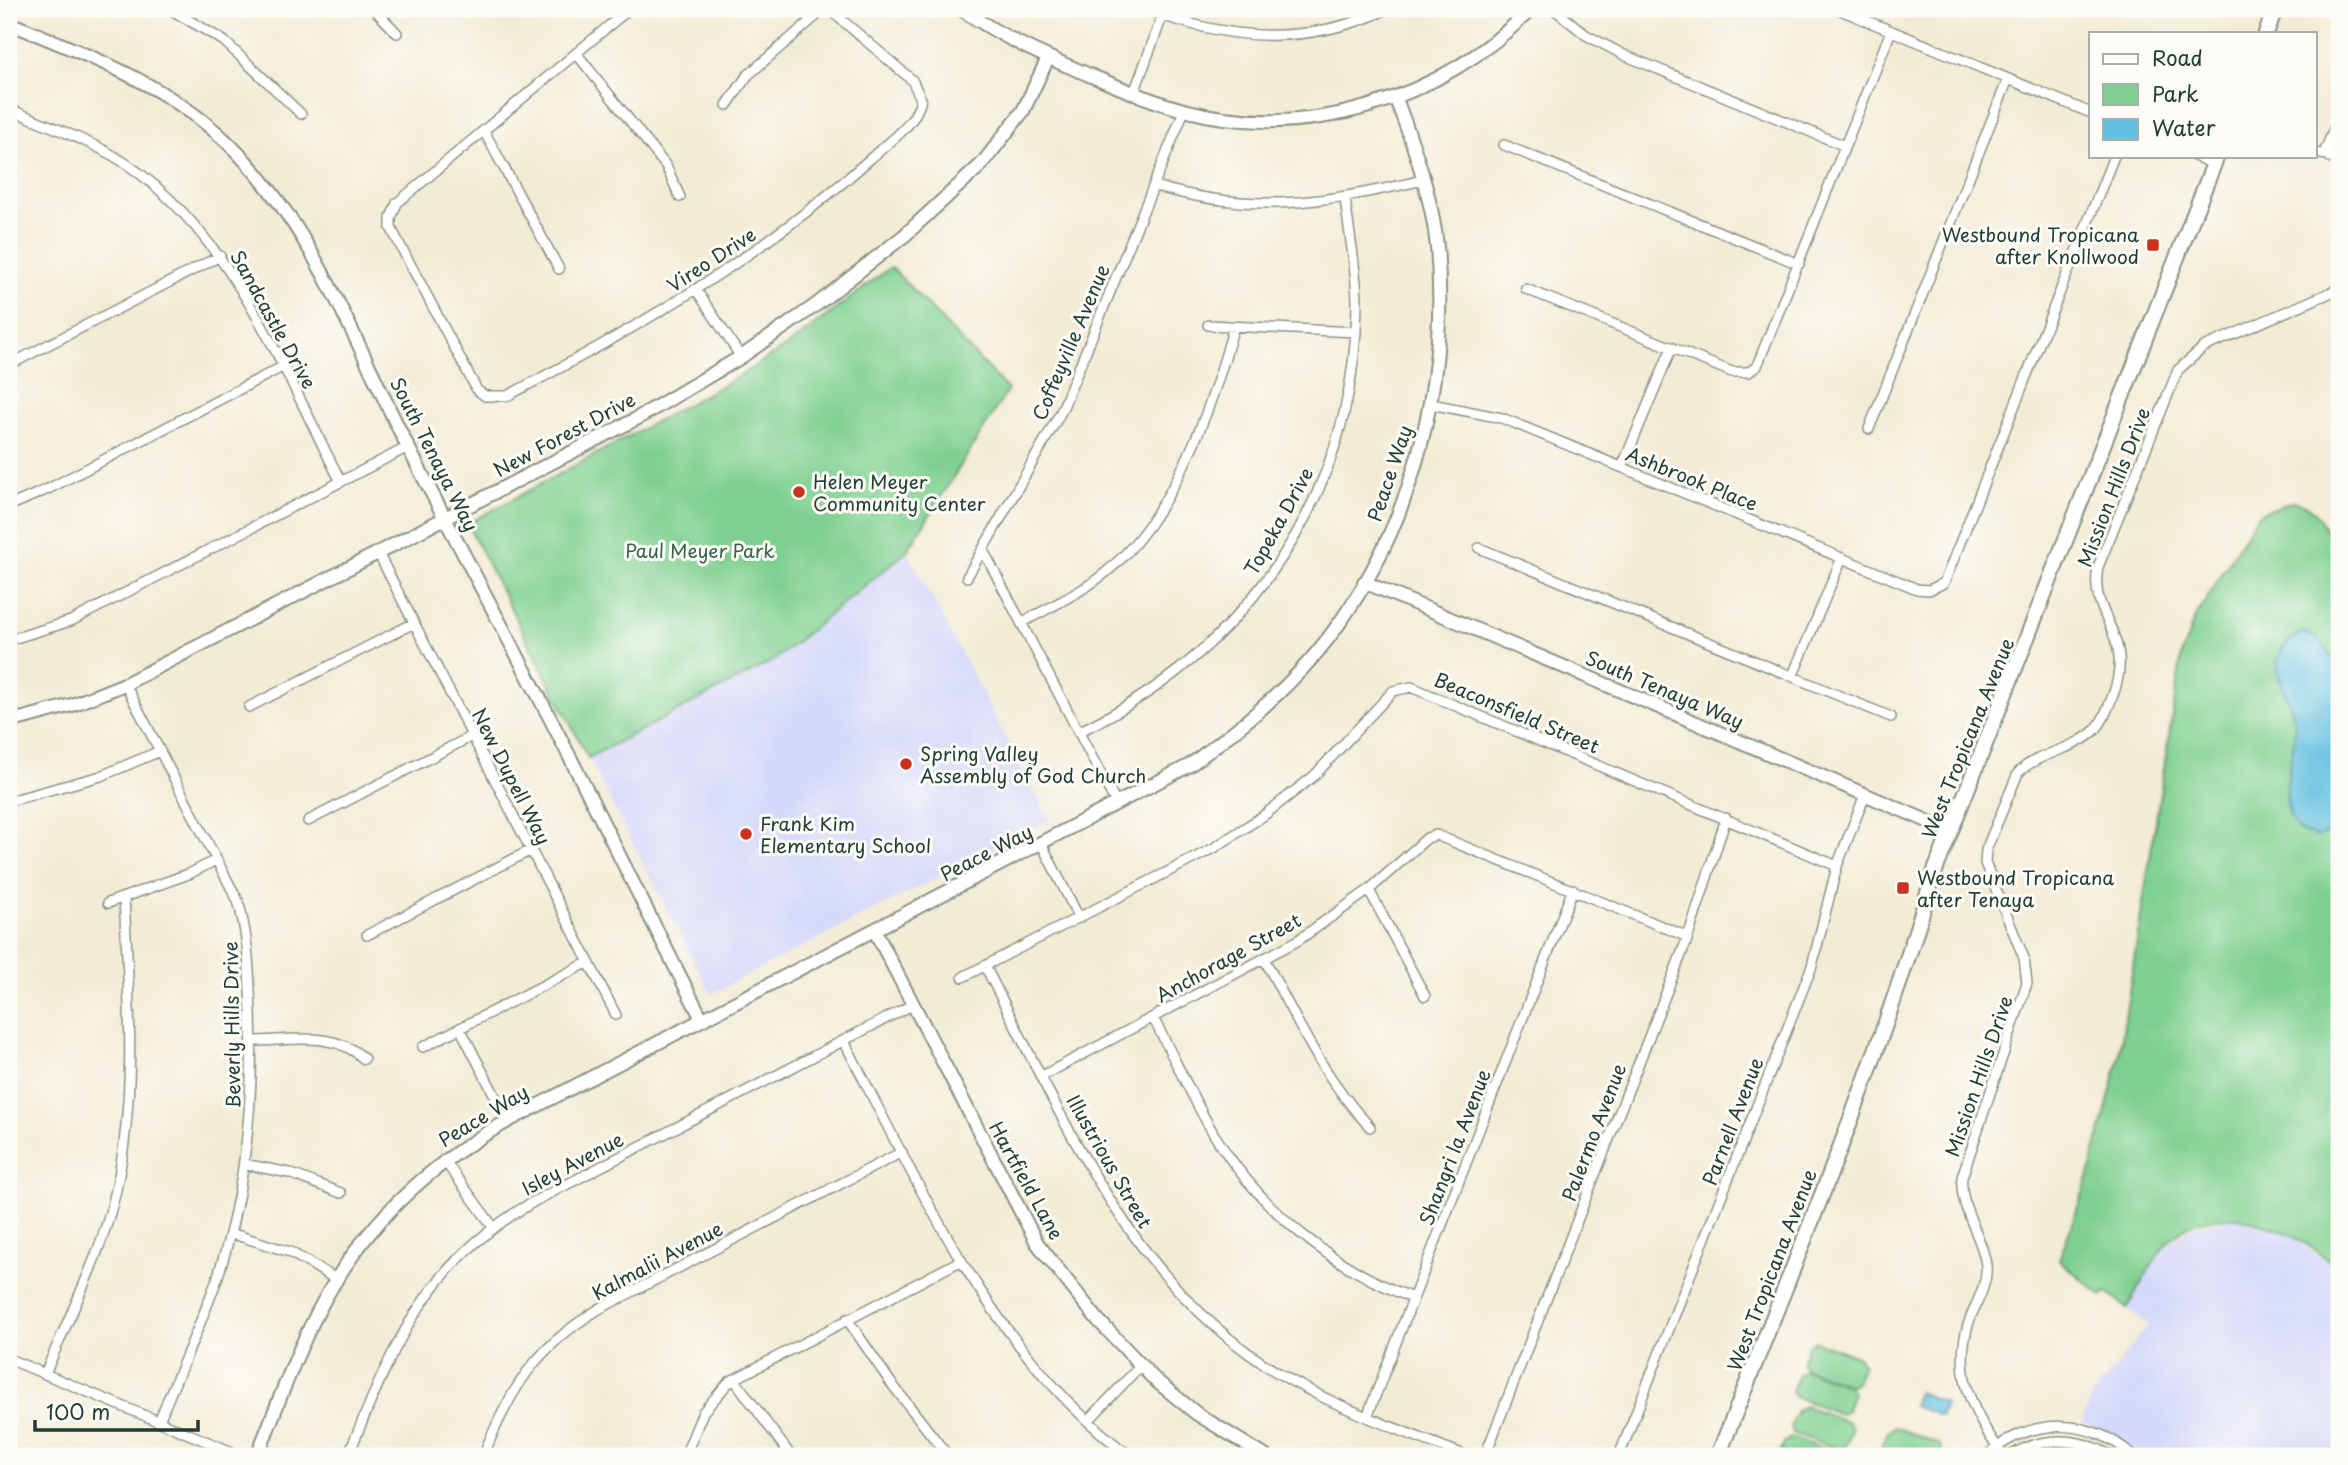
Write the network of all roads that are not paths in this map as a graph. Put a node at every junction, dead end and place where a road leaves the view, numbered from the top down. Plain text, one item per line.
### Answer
1 (170, 9) edge
2 (374, 9) edge
3 (629, 9) edge
4 (827, 9) edge
5 (961, 9) edge
6 (1144, 9) edge
7 (1388, 9) edge
8 (1531, 9) edge
9 (1554, 9) edge
10 (1838, 9) edge
11 (2275, 9) edge
12 (1164, 12) edge
13 (9, 23) edge
14 (1891, 31) junction
15 (2266, 32) edge
16 (397, 33) dead end
17 (576, 53) junction
18 (1048, 58) junction
19 (2008, 79) junction
20 (1134, 93) junction
21 (1396, 99) junction
22 (727, 105) dead end
23 (13, 111) edge
24 (1184, 111) junction
25 (2089, 112) edge
26 (301, 114) dead end
27 (2339, 116) edge
28 (9, 130) edge
29 (484, 131) junction
30 (1504, 145) dead end
31 (1845, 146) junction
32 (2319, 153) edge
33 (2113, 158) edge
34 (2216, 160) edge
35 (2339, 164) edge
36 (1423, 180) junction
37 (1154, 186) junction
38 (680, 197) dead end
39 (1345, 199) junction
40 (220, 256) junction
41 (1799, 264) junction
42 (559, 269) dead end
43 (1526, 289) dead end
44 (2339, 289) edge
45 (697, 291) junction
46 (1208, 325) dead end
47 (1234, 326) junction
48 (1355, 332) junction
49 (1672, 347) junction
50 (741, 357) junction
51 (9, 365) edge
52 (282, 367) junction
53 (1431, 404) junction
54 (1869, 429) dead end
55 (408, 447) junction
56 (1622, 467) junction
57 (341, 482) junction
58 (9, 506) edge
59 (445, 519) junction
60 (1479, 548) dead end
61 (983, 550) junction
62 (378, 553) junction
63 (1842, 558) junction
64 (967, 577) dead end
65 (1364, 582) junction
66 (414, 623) junction
67 (1021, 623) junction
68 (9, 640) edge
69 (1793, 675) junction
70 (125, 684) junction
71 (250, 707) dead end
72 (1891, 717) dead end
73 (9, 722) edge
74 (1078, 732) junction
75 (472, 736) junction
76 (160, 751) junction
77 (1865, 795) junction
78 (9, 800) edge
79 (1117, 805) junction
80 (1726, 818) junction
81 (308, 821) dead end
82 (1951, 831) junction
83 (1042, 845) junction
84 (531, 850) junction
85 (216, 860) junction
86 (1837, 866) junction
87 (1573, 889) junction
88 (1369, 890) junction
89 (124, 898) junction
90 (108, 904) dead end
91 (1079, 918) junction
92 (875, 931) junction
93 (367, 935) dead end
94 (1688, 937) junction
95 (1265, 960) junction
96 (589, 962) junction
97 (985, 966) junction
98 (963, 977) dead end
99 (1425, 996) dead end
100 (912, 1004) junction
101 (616, 1015) dead end
102 (1153, 1018) junction
103 (702, 1020) junction
104 (460, 1028) junction
105 (252, 1041) junction
106 (844, 1041) junction
107 (423, 1048) dead end
108 (364, 1059) dead end
109 (1042, 1076) junction
110 (508, 1121) junction
111 (1370, 1127) dead end
112 (902, 1152) junction
113 (444, 1160) junction
114 (244, 1164) junction
115 (341, 1193) dead end
116 (494, 1227) junction
117 (230, 1233) junction
118 (960, 1261) junction
119 (336, 1279) junction
120 (1413, 1298) junction
121 (847, 1319) junction
122 (9, 1359) edge
123 (1141, 1365) junction
124 (45, 1374) junction
125 (734, 1379) junction
126 (1367, 1417) junction
127 (1089, 1420) junction
128 (159, 1421) junction
129 (1997, 1447) junction
130 (232, 1452) dead end
131 (257, 1456) edge
132 (348, 1456) edge
133 (483, 1456) edge
134 (685, 1456) edge
135 (791, 1456) edge
136 (948, 1456) edge
137 (1130, 1456) edge
138 (1265, 1456) edge
139 (1467, 1456) edge
140 (1485, 1456) edge
141 (1619, 1456) edge
142 (1718, 1456) edge
143 (1987, 1456) edge
144 (2004, 1456) edge
145 (2010, 1456) edge
146 (2110, 1456) edge
147 (2133, 1456) edge

1 - 26 street
2 - 16 street
3 - 17 street
4 - 22 street
4 - 45 street, Vireo Drive
5 - 18 street
6 - 12 street
7 - 12 street
8 - 21 street
9 - 31 street
10 - 14 street
11 - 15 main road
12 - 20 street
13 - 55 street, South Tenaya Way
14 - 19 street
14 - 31 street
17 - 29 street
17 - 38 street
18 - 20 street
18 - 50 street, New Forest Drive
19 - 25 street
19 - 54 street
20 - 24 street
21 - 24 street
21 - 36 street, Peace Way
23 - 28 street
23 - 40 street, Sandcastle Drive
24 - 37 street, Coffeyville Avenue
27 - 32 street
29 - 42 street
29 - 45 street, Vireo Drive
30 - 41 street
31 - 41 street
32 - 35 street
33 - 63 street, Ashbrook Place
34 - 82 main road, West Tropicana Avenue
36 - 39 street
36 - 53 street, Peace Way
37 - 39 street
37 - 61 street, Coffeyville Avenue
39 - 48 street, Topeka Drive
40 - 51 street
40 - 52 street, Sandcastle Drive
41 - 49 street
43 - 49 street
44 - 129 street, Mission Hills Drive
45 - 50 street
46 - 47 street
47 - 48 street
47 - 67 street
48 - 74 street, Topeka Drive
49 - 56 street
50 - 59 street, New Forest Drive
52 - 57 street, Sandcastle Drive
52 - 58 street
53 - 56 street, Ashbrook Place
53 - 65 street, Peace Way
55 - 57 street
55 - 59 street, South Tenaya Way
56 - 63 street, Ashbrook Place
57 - 68 street
59 - 62 street, New Forest Drive
59 - 103 street, South Tenaya Way
60 - 69 street
61 - 64 street, Coffeyville Avenue
61 - 67 street
62 - 66 street, New Dupell Way
62 - 70 street, New Forest Drive
63 - 69 street
65 - 77 street, South Tenaya Way
65 - 79 street, Peace Way
66 - 71 street
66 - 75 street, New Dupell Way
67 - 74 street
69 - 72 street
70 - 73 street, New Forest Drive
70 - 76 street, Beverly Hills Drive
74 - 79 street
75 - 81 street
75 - 84 street, New Dupell Way
76 - 78 street
76 - 85 street, Beverly Hills Drive
77 - 82 street, South Tenaya Way
77 - 86 street, Parnell Avenue
79 - 83 street, Peace Way
80 - 86 street, Beaconsfield Street
80 - 91 street, Beaconsfield Street
80 - 94 street, Palermo Avenue
82 - 142 main road, West Tropicana Avenue
83 - 91 street
83 - 92 street, Peace Way
84 - 93 street
84 - 96 street, New Dupell Way
85 - 89 street
85 - 105 street, Beverly Hills Drive
86 - 141 street, Parnell Avenue
87 - 88 street, Anchorage Street
87 - 94 street, Anchorage Street
87 - 120 street, Shangri la Avenue
88 - 95 street, Anchorage Street
88 - 99 street
89 - 90 street
89 - 124 street
91 - 97 street, Beaconsfield Street
92 - 100 street, Hartfield Lane
92 - 103 street, Peace Way
94 - 140 street, Palermo Avenue
95 - 102 street, Anchorage Street
95 - 111 street
96 - 101 street, New Dupell Way
96 - 104 street
97 - 98 street, Beaconsfield Street
97 - 109 street, Illustrious Street
100 - 106 street, Isley Avenue
100 - 123 street, Hartfield Lane
102 - 109 street, Anchorage Street
102 - 120 street
103 - 110 street, Peace Way
104 - 107 street
104 - 110 street
105 - 108 street
105 - 114 street, Beverly Hills Drive
106 - 112 street
106 - 116 street, Isley Avenue
109 - 126 street, Illustrious Street
110 - 113 street, Peace Way
112 - 118 street
112 - 133 street, Kalmalii Avenue
113 - 116 street
113 - 119 street, Peace Way
114 - 115 street
114 - 117 street, Beverly Hills Drive
116 - 132 street, Isley Avenue
117 - 119 street
117 - 128 street, Beverly Hills Drive
118 - 121 street
118 - 127 street
119 - 131 street, Peace Way
120 - 126 street, Shangri la Avenue
121 - 125 street
121 - 136 street
122 - 124 street
123 - 127 street
123 - 138 street, Hartfield Lane
124 - 128 street
125 - 134 street
125 - 135 street
126 - 139 street, Illustrious Street
127 - 137 street
128 - 130 street
129 - 143 street
129 - 144 street, Mission Hills Drive
129 - 147 street
145 - 146 street

